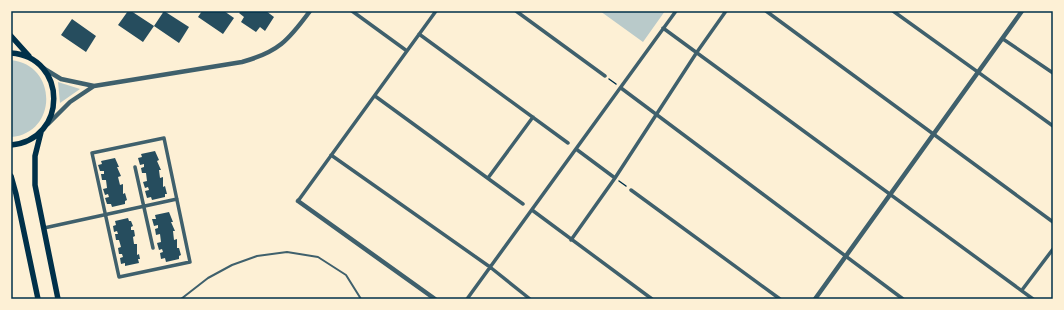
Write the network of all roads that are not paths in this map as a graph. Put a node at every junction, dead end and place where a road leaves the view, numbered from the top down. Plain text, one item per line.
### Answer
1 (310, 11) edge
2 (352, 11) edge
3 (436, 11) edge
4 (516, 11) edge
5 (676, 11) edge
6 (726, 11) edge
7 (766, 11) edge
8 (893, 11) edge
9 (1022, 11) edge
10 (663, 28) junction
11 (419, 34) junction
12 (11, 36) edge
13 (1003, 39) junction
14 (407, 52) junction
15 (697, 52) junction
16 (11, 53) edge
17 (32, 59) junction
18 (43, 68) junction
19 (979, 73) junction
20 (1053, 73) edge
21 (605, 76) road end
22 (94, 86) junction
23 (620, 88) junction
24 (375, 96) junction
25 (657, 115) junction
26 (533, 117) junction
27 (46, 125) junction
28 (1053, 126) edge
29 (41, 132) junction
30 (935, 134) junction
31 (568, 143) dead end
32 (11, 145) edge
33 (576, 149) junction
34 (332, 155) junction
35 (135, 168) dead end
36 (11, 176) edge
37 (488, 178) junction
38 (615, 178) junction
39 (631, 190) road end
40 (890, 195) junction
41 (177, 199) junction
42 (298, 201) joint
43 (523, 204) dead end
44 (144, 206) junction
45 (532, 210) junction
46 (105, 216) junction
47 (1053, 222) edge
48 (44, 228) junction
49 (571, 240) junction
50 (153, 248) dead end
51 (1053, 249) edge
52 (845, 257) junction
53 (490, 267) junction
54 (1022, 290) junction
55 (38, 299) edge
56 (58, 299) edge
57 (182, 299) edge
58 (361, 299) edge
59 (435, 299) edge
60 (467, 299) edge
61 (530, 299) edge
62 (652, 299) edge
63 (780, 299) edge
64 (815, 299) edge
65 (903, 299) edge
66 (1033, 299) edge

1 - 22 street
2 - 14 street
3 - 11 street
4 - 21 street
5 - 10 street
6 - 15 street
7 - 30 street
8 - 19 street
9 - 13 street
10 - 15 street
10 - 23 street
11 - 14 street
11 - 26 street
12 - 17 main road
13 - 19 street
13 - 20 street
14 - 24 street
15 - 25 street
15 - 40 street
16 - 17 main road
17 - 18 main road
18 - 22 street
18 - 27 main road
19 - 28 street
19 - 30 street
22 - 27 street
23 - 25 street
23 - 33 street
24 - 34 street
24 - 37 street
25 - 38 street
25 - 52 street
26 - 31 street
26 - 37 street
27 - 29 main road
29 - 32 main road
29 - 48 main road
30 - 40 street
30 - 47 street
33 - 38 street
33 - 45 street
34 - 42 street
34 - 53 street
35 - 44 street
36 - 55 main road
37 - 43 street
38 - 49 street
39 - 63 street
40 - 52 street
40 - 54 street
41 - 44 street
41 - 46 street
41 - 46 street
42 - 59 street
44 - 46 street
44 - 50 street
45 - 49 street
45 - 53 street
46 - 48 street
48 - 56 main road
49 - 62 street
51 - 54 street
52 - 64 street
52 - 65 street
53 - 60 street
53 - 61 street
54 - 66 street
57 - 58 lane

